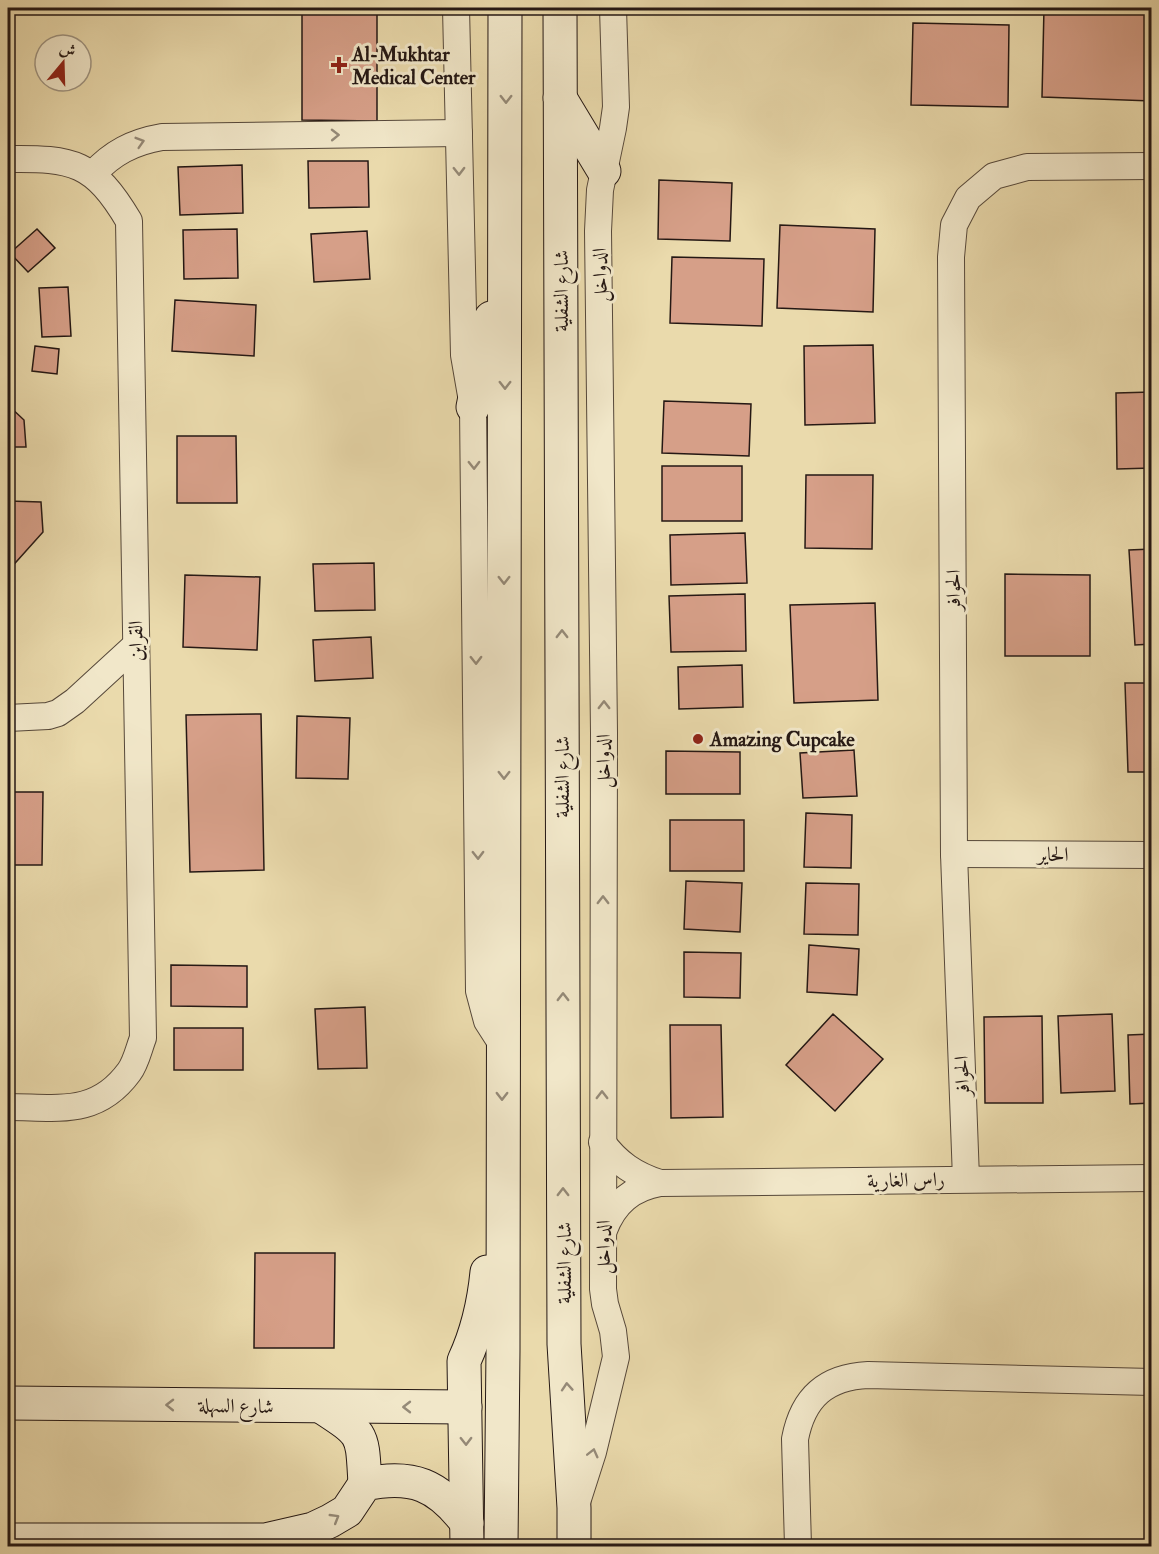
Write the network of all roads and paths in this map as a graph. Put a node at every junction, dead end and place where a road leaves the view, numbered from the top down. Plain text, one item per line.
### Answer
1 (456, 8) edge
2 (493, 8) edge
3 (505, 8) edge
4 (613, 8) edge
5 (561, 12) edge
6 (506, 40) junction
7 (560, 97) junction
8 (459, 133) junction
9 (8, 159) edge
10 (1152, 166) edge
11 (604, 171) junction
12 (93, 174) junction
13 (505, 242) junction
14 (473, 407) junction
15 (136, 645) junction
16 (8, 718) edge
17 (954, 854) junction
18 (1152, 855) edge
19 (503, 1046) junction
20 (8, 1107) edge
21 (602, 1142) junction
22 (502, 1154) junction
23 (1152, 1178) edge
24 (966, 1179) junction
25 (660, 1183) junction
26 (603, 1232) junction
27 (1152, 1382) edge
28 (8, 1403) edge
29 (322, 1407) junction
30 (465, 1407) junction
31 (365, 1484) junction
32 (574, 1508) junction
33 (467, 1535) edge
34 (8, 1540) edge
35 (501, 1546) edge
36 (574, 1546) edge
37 (798, 1546) edge

1 - 8 street
2 - 6 street
3 - 6 street
4 - 11 street, الدواخل
5 - 7 street, شارع الشفلية
6 -> 13 street
7 - 11 street
32 -> 7 street, شارع الشفلية
12 -> 8 street
8 -> 14 street
9 - 12 street, القراين
10 - 17 street, الحوافر
21 -> 11 street, الدواخل
12 - 15 street, القراين
13 - 14 street
13 -> 19 street
14 -> 19 street
15 - 16 street
15 - 20 street, القراين
17 - 18 street, الحاير
17 - 24 street, الحوافر
19 -> 22 street
21 - 25 street, راس الغارية
21 - 26 street, الدواخل
22 - 30 street
22 - 35 street
23 - 24 street, راس الغارية
24 - 25 street, راس الغارية
25 - 26 street, راس الغارية
32 -> 26 street, الدواخل
27 - 37 street
29 -> 28 street, شارع السهلة
30 -> 29 street, شارع السهلة
29 - 31 street
30 -> 33 street
31 - 33 street
34 -> 31 street
32 - 36 street, شارع الشفلية

